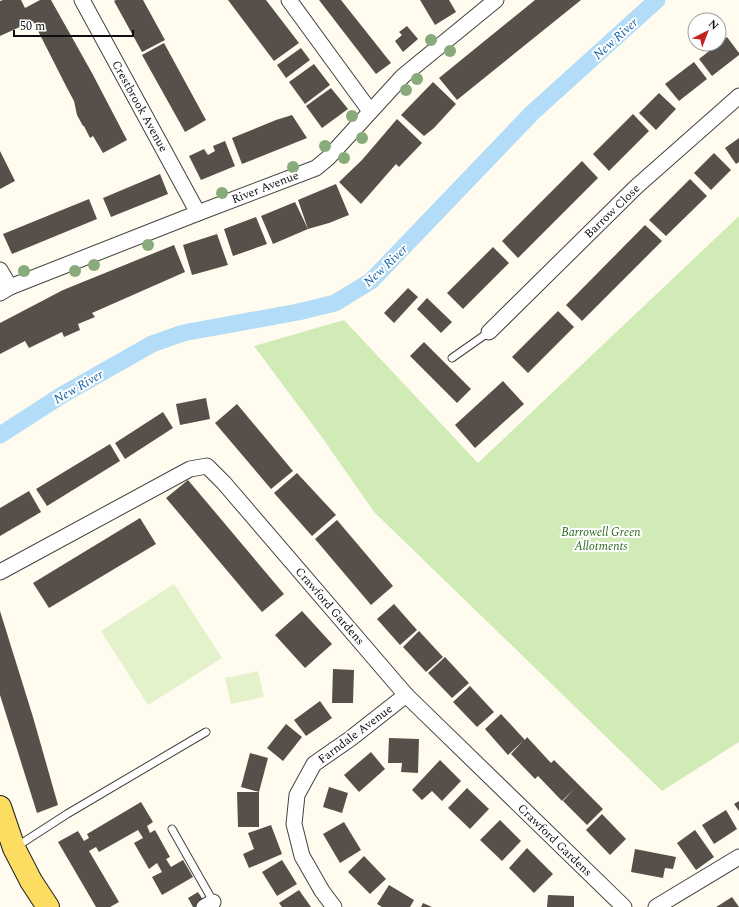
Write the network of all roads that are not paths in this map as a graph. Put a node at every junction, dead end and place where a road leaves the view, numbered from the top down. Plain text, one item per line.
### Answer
1 (82, 0) edge
2 (289, 0) edge
3 (496, 0) edge
4 (480, 5) edge
5 (739, 96) edge
6 (370, 111) junction
7 (198, 213) junction
8 (0, 270) edge
9 (5, 290) edge
10 (489, 332) joint
11 (452, 358) dead end
12 (0, 572) edge
13 (406, 695) junction
14 (206, 732) dead end
15 (0, 807) edge
16 (172, 829) dead end
17 (9, 847) edge
18 (739, 857) edge
19 (211, 905) edge
20 (48, 907) edge
21 (334, 907) edge
22 (624, 907) edge
23 (656, 907) edge

1 - 7 street, Crestbrook Avenue
2 - 6 street
3 - 4 street, River Avenue
4 - 6 street, River Avenue
5 - 10 street, Barrow Close
6 - 7 street, River Avenue
7 - 9 street, River Avenue
8 - 9 street
10 - 11 lane
12 - 13 street, Crawford Gardens
13 - 21 street, Farndale Avenue
13 - 22 street, Crawford Gardens
14 - 17 lane
15 - 17 main road
16 - 19 lane
17 - 20 main road
18 - 23 street

